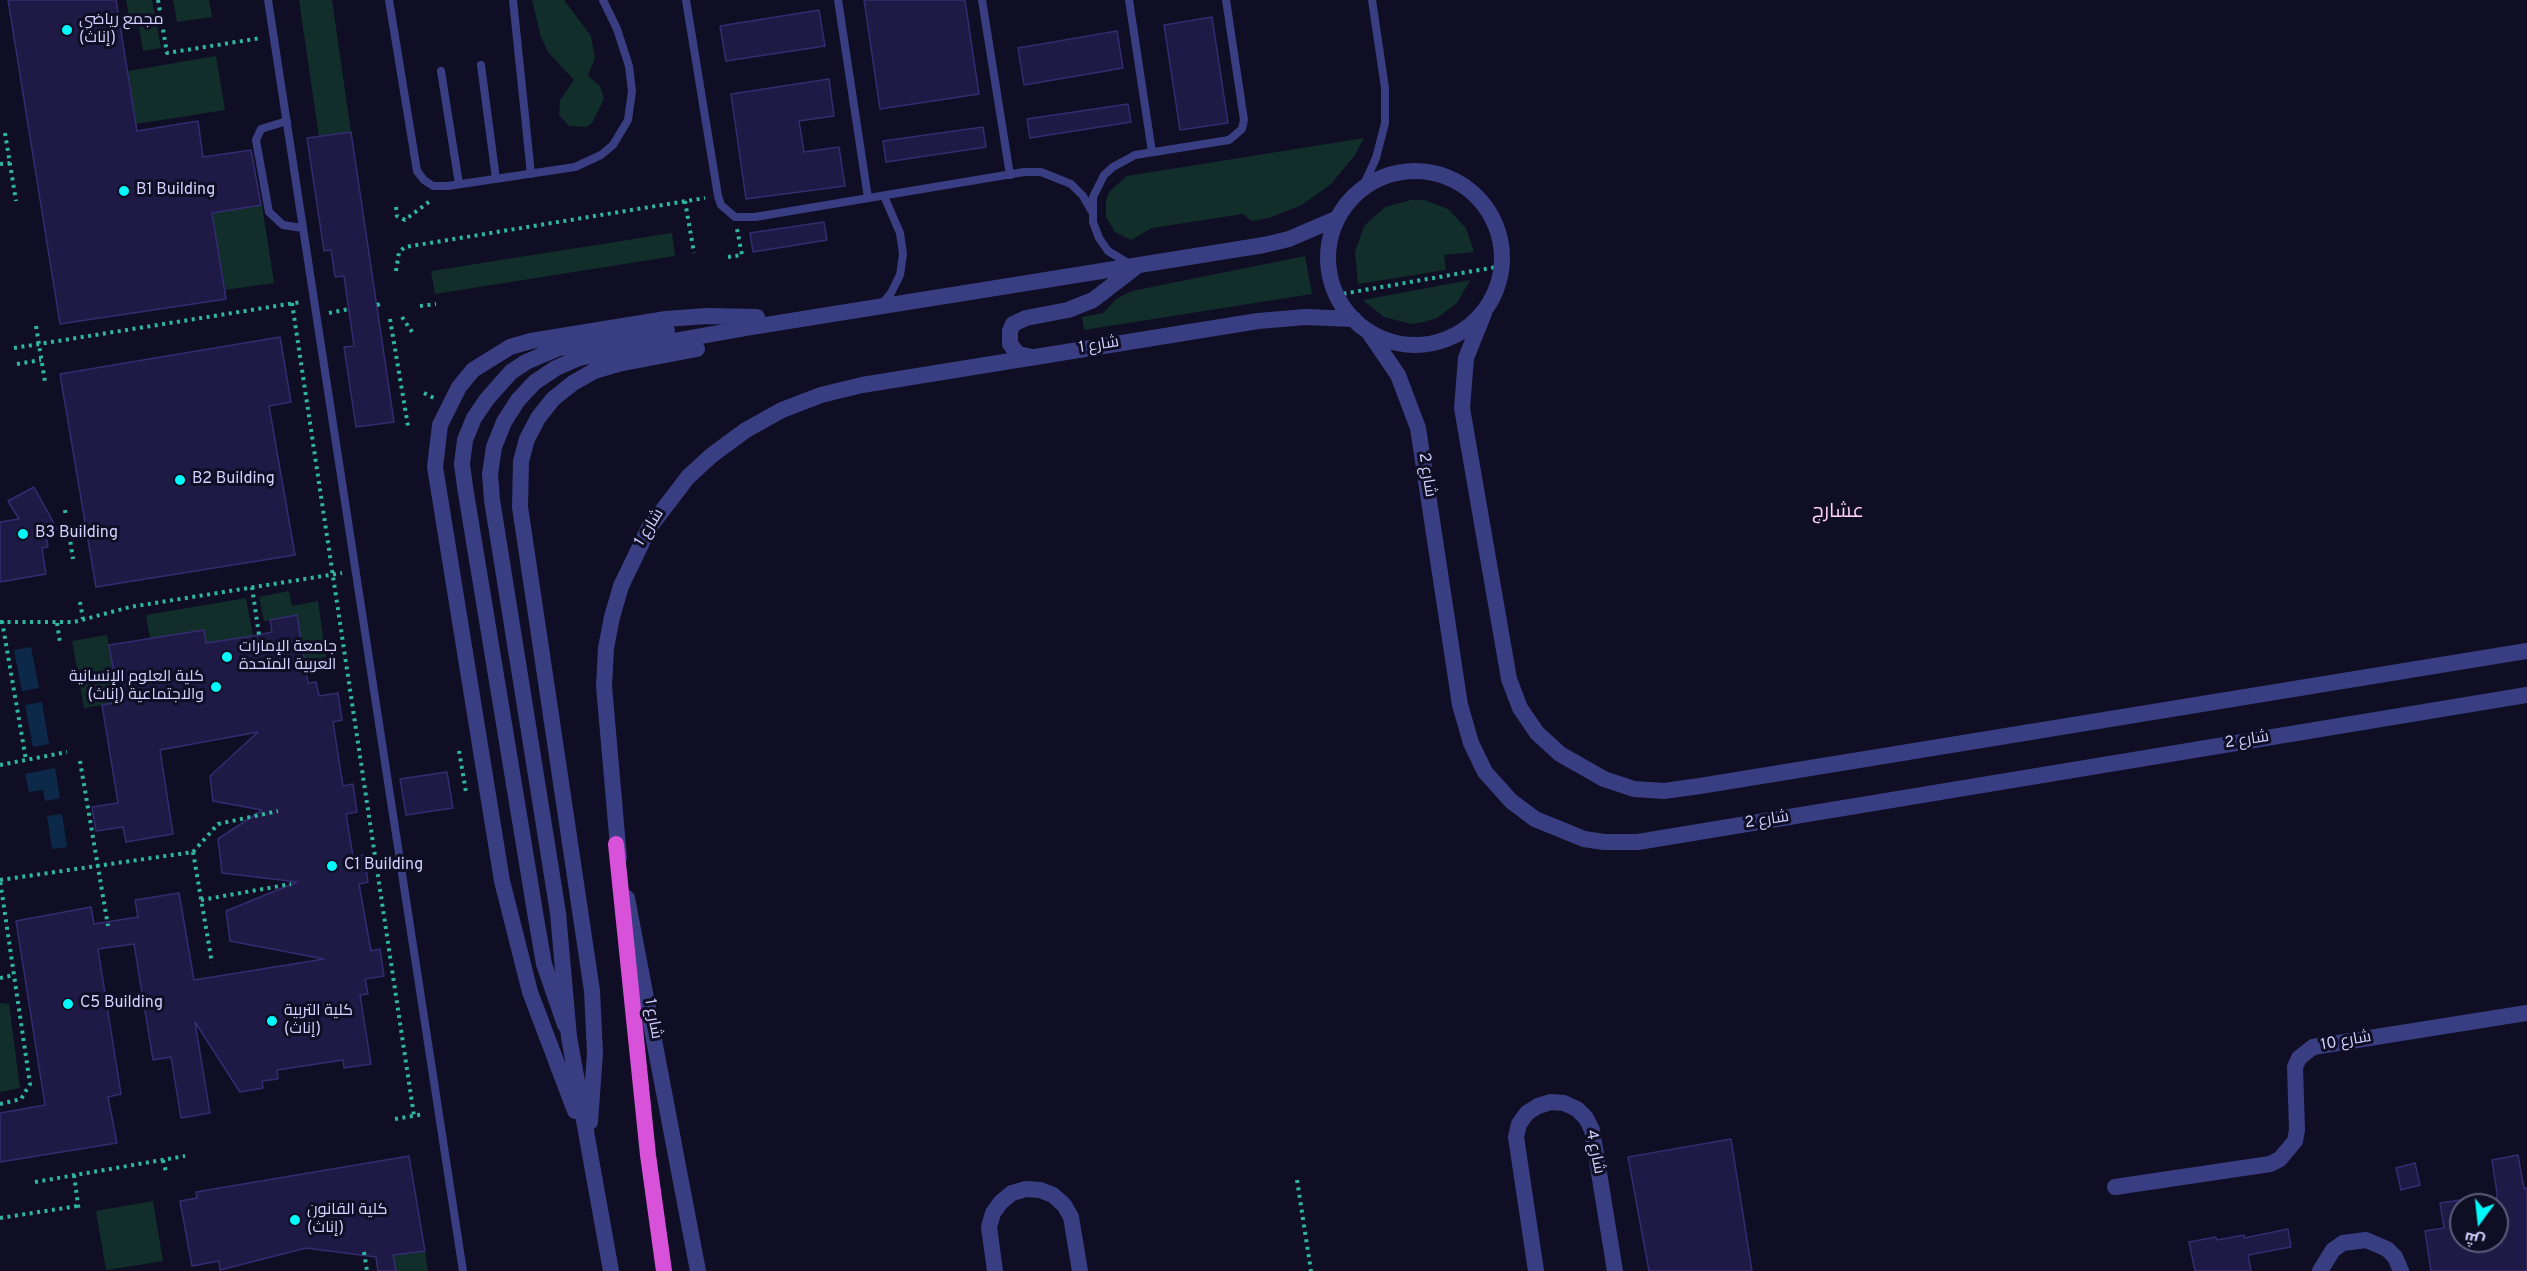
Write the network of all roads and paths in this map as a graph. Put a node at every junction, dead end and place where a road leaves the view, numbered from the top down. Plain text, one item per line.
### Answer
1 (158, 0) edge
2 (268, 0) edge
3 (389, 0) edge
4 (513, 0) edge
5 (603, 0) edge
6 (686, 0) edge
7 (838, 0) edge
8 (982, 0) edge
9 (1129, 0) edge
10 (1226, 0) edge
11 (1372, 0) edge
12 (274, 36) junction
13 (481, 65) dead end
14 (441, 71) dead end
15 (287, 121) junction
16 (5, 133) dead end
17 (1152, 152) junction
18 (10, 163) junction
19 (0, 164) edge
20 (531, 174) junction
21 (1010, 175) junction
22 (496, 179) junction
23 (459, 184) junction
24 (448, 186) junction
25 (1361, 191) junction
26 (718, 196) junction
27 (884, 196) junction
28 (868, 198) junction
29 (16, 201) dead end
30 (686, 201) junction
31 (396, 207) dead end
32 (1091, 210) junction
33 (735, 217) junction
34 (1338, 218) junction
35 (303, 228) junction
36 (694, 253) dead end
37 (728, 256) dead end
38 (1502, 266) junction
39 (1137, 267) junction
40 (396, 271) dead end
41 (1336, 295) junction
42 (314, 300) junction
43 (292, 303) junction
44 (383, 303) dead end
45 (436, 304) dead end
46 (377, 305) dead end
47 (420, 306) dead end
48 (877, 309) junction
49 (1484, 313) junction
50 (402, 317) dead end
51 (757, 317) junction
52 (817, 318) junction
53 (390, 319) dead end
54 (1354, 319) junction
55 (36, 326) dead end
56 (1368, 331) junction
57 (414, 335) dead end
58 (39, 344) junction
59 (14, 348) dead end
60 (1032, 357) junction
61 (41, 360) junction
62 (17, 364) dead end
63 (45, 382) dead end
64 (408, 426) dead end
65 (66, 510) dead end
66 (66, 518) dead end
67 (68, 527) dead end
68 (73, 559) dead end
69 (357, 570) junction
70 (332, 574) junction
71 (252, 587) junction
72 (80, 602) dead end
73 (83, 620) junction
74 (1, 622) edge
75 (57, 623) junction
76 (259, 635) dead end
77 (60, 643) dead end
78 (2527, 651) edge
79 (2527, 695) edge
80 (68, 753) dead end
81 (26, 760) junction
82 (80, 762) dead end
83 (0, 765) edge
84 (278, 812) dead end
85 (616, 844) junction
86 (193, 852) junction
87 (97, 866) junction
88 (0, 880) edge
89 (291, 884) dead end
90 (201, 900) junction
91 (108, 926) dead end
92 (212, 963) dead end
93 (14, 975) junction
94 (0, 978) edge
95 (2527, 1013) edge
96 (569, 1037) junction
97 (0, 1104) edge
98 (439, 1112) junction
99 (414, 1116) junction
100 (395, 1119) dead end
101 (588, 1136) junction
102 (185, 1156) dead end
103 (163, 1160) junction
104 (165, 1172) dead end
105 (74, 1175) junction
106 (1297, 1180) dead end
107 (35, 1182) dead end
108 (2115, 1187) dead end
109 (78, 1206) junction
110 (80, 1212) dead end
111 (0, 1218) edge
112 (364, 1252) dead end
113 (367, 1271) edge
114 (463, 1271) edge
115 (610, 1271) edge
116 (664, 1271) edge
117 (698, 1271) edge
118 (995, 1271) edge
119 (1080, 1271) edge
120 (1311, 1271) edge
121 (1536, 1271) edge
122 (1615, 1271) edge
123 (2320, 1271) edge
124 (2401, 1271) edge

1 - 12 path
2 - 12 lane
3 - 24 lane
4 - 20 lane
5 - 20 lane
6 - 26 lane
7 - 28 lane
8 - 21 lane
9 - 17 lane
10 - 17 lane
11 - 25 lane
12 - 15 lane
13 - 22 lane
14 - 23 lane
15 - 35 lane
15 - 35 lane
16 - 18 path
17 - 32 lane
18 - 19 path
18 - 29 path
20 - 22 lane
21 - 27 lane
21 - 32 lane
22 - 23 lane
23 - 24 lane
24 - 31 path
25 - 34 street
25 - 38 street
26 - 30 path
26 - 33 lane
27 - 28 lane
27 - 48 lane
28 - 33 lane
30 - 36 path
30 - 40 path
32 - 39 lane
33 - 37 path
34 - 39 street
34 - 41 street
35 - 42 lane
38 - 41 path
38 - 49 street
39 - 48 street
39 - 60 street
41 - 54 street
42 - 43 path
42 - 69 lane
43 - 58 path
43 - 70 path
44 - 46 path
45 - 47 path
48 - 52 street
49 - 56 street
49 - 78 street
50 - 57 path
51 - 52 street
51 - 96 street
51 - 101 street
52 - 96 street
52 - 101 street
53 - 64 path
54 - 56 street
54 - 60 street, شارع 1
55 - 58 path
56 - 79 street, شارع 2
58 - 59 path
58 - 61 path
60 - 85 street, شارع 1
61 - 62 path
61 - 63 path
65 - 66 path
67 - 68 path
69 - 70 path
69 - 98 lane
70 - 71 path
70 - 99 path
71 - 73 path
71 - 76 path
72 - 73 path
73 - 75 path
74 - 75 path
74 - 81 path
75 - 77 path
80 - 81 path
81 - 83 path
82 - 87 path
84 - 86 path
85 - 116 highway
85 - 117 street, شارع 1
86 - 87 path
86 - 90 path
87 - 88 path
87 - 91 path
88 - 93 path
89 - 90 path
90 - 92 path
93 - 94 path
93 - 97 path
95 - 108 street, شارع 10
96 - 101 street
98 - 99 path
98 - 114 lane
99 - 100 path
101 - 115 street
102 - 103 path
103 - 104 path
103 - 105 path
105 - 107 path
105 - 109 path
106 - 120 path
109 - 110 path
109 - 111 path
112 - 113 path
118 - 119 street
121 - 122 street, شارع 4
123 - 124 street

